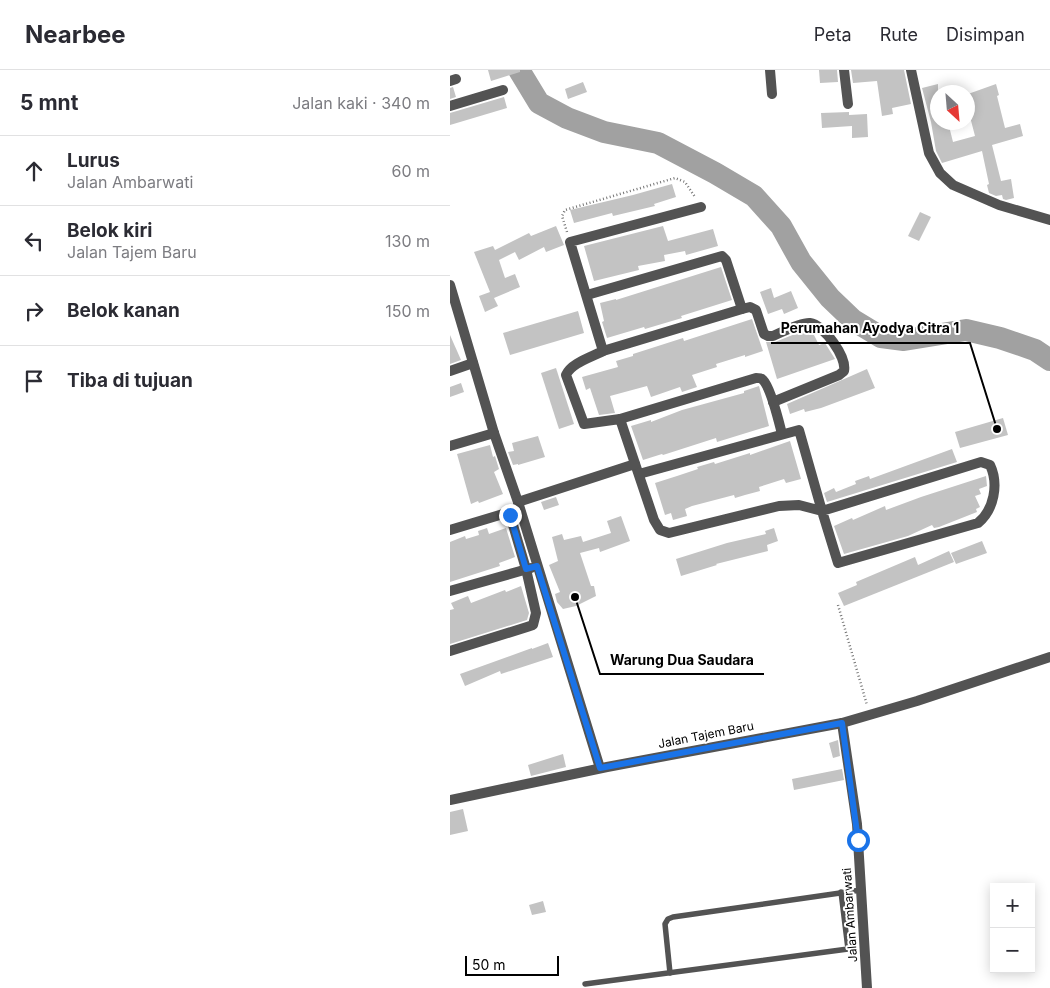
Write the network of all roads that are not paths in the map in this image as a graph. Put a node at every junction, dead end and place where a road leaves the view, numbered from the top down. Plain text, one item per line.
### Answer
1 (770, 70) edge
2 (844, 70) edge
3 (911, 70) edge
4 (503, 90) dead end
5 (772, 94) dead end
6 (848, 104) dead end
7 (450, 106) edge
8 (701, 207) road end
9 (1050, 220) edge
10 (450, 285) edge
11 (587, 295) junction
12 (742, 309) junction
13 (603, 351) junction
14 (473, 364) junction
15 (450, 371) edge
16 (773, 402) junction
17 (620, 420) junction
18 (494, 433) junction
19 (782, 434) junction
20 (450, 446) edge
21 (637, 469) junction
22 (518, 502) junction
23 (822, 511) junction
24 (450, 530) edge
25 (537, 566) junction
26 (526, 569) junction
27 (450, 592) edge
28 (450, 651) edge
29 (1050, 657) edge
30 (842, 723) junction
31 (600, 768) junction
32 (450, 800) edge
33 (861, 890) junction
34 (841, 892) junction
35 (670, 973) junction
36 (585, 984) dead end
37 (868, 988) edge

1 - 5 street
2 - 6 street
3 - 9 street
4 - 7 street
8 - 11 street
10 - 14 street
11 - 12 street
11 - 13 street
12 - 13 street
12 - 16 street
13 - 17 street
14 - 15 street
14 - 18 street
16 - 17 street
16 - 19 street
17 - 21 street
18 - 20 street
18 - 22 street
19 - 21 street
19 - 23 street
21 - 22 street
21 - 23 street
22 - 25 street
23 - 23 street
24 - 26 street
25 - 26 street
25 - 31 street
26 - 27 street
26 - 28 street
29 - 30 street, Jalan Tajem Baru
30 - 31 street, Jalan Tajem Baru
30 - 33 street, Jalan Ambarwati
31 - 32 street, Jalan Tajem Baru
33 - 34 lane
33 - 37 street, Jalan Ambarwati
34 - 35 lane
34 - 35 lane
35 - 36 lane

